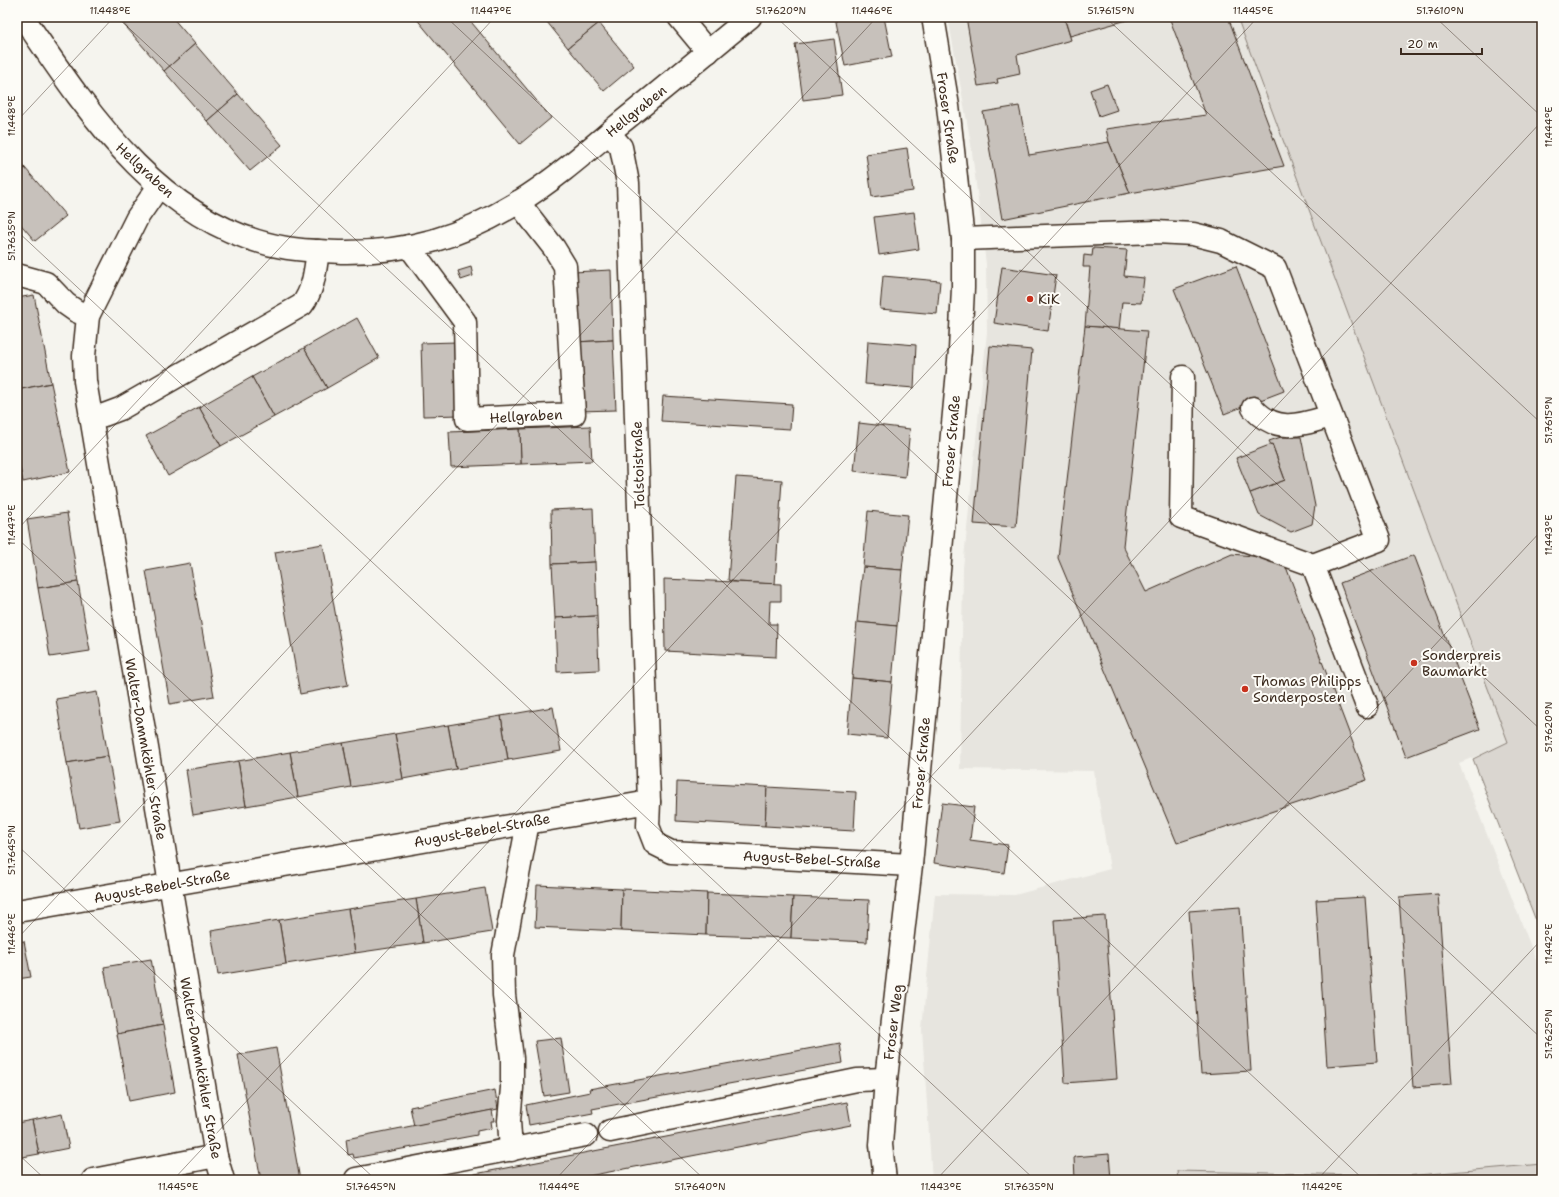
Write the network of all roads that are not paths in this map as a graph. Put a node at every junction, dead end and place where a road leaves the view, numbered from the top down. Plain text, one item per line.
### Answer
1 (23, 17) edge
2 (679, 17) edge
3 (750, 17) edge
4 (933, 17) edge
5 (708, 52) junction
6 (609, 133) junction
7 (159, 186) junction
8 (518, 202) junction
9 (963, 239) junction
10 (409, 246) junction
11 (318, 251) junction
12 (17, 275) edge
13 (88, 316) junction
14 (1183, 377) dead end
15 (1253, 408) dead end
16 (1331, 416) junction
17 (90, 417) junction
18 (1313, 565) junction
19 (1367, 706) dead end
20 (649, 802) junction
21 (528, 822) junction
22 (911, 865) junction
23 (169, 885) junction
24 (17, 911) edge
25 (886, 1079) junction
26 (610, 1131) dead end
27 (586, 1135) dead end
28 (511, 1150) junction
29 (216, 1156) junction
30 (356, 1179) dead end
31 (93, 1180) edge
32 (223, 1180) edge
33 (885, 1180) edge

1 - 7 street, Hellgraben
2 - 5 street
3 - 5 street, Hellgraben
4 - 9 street, Froser Straße
5 - 6 street, Hellgraben
6 - 8 street, Hellgraben
6 - 20 street, Tolstoistraße
7 - 11 street, Hellgraben
7 - 13 street, Walter-Dammköhler Straße
8 - 10 street, Hellgraben
8 - 10 street, Hellgraben
9 - 16 street
9 - 22 street, Froser Straße
10 - 11 street, Hellgraben
11 - 17 street
12 - 13 street
13 - 17 street, Walter-Dammköhler Straße
14 - 18 street
15 - 16 street
16 - 18 street
17 - 23 street, Walter-Dammköhler Straße
18 - 19 street
20 - 21 street, August-Bebel-Straße
20 - 22 street, August-Bebel-Straße
21 - 23 street, August-Bebel-Straße
21 - 28 street
22 - 25 street, Froser Weg
23 - 24 street, August-Bebel-Straße
23 - 29 street, Walter-Dammköhler Straße
25 - 26 street
25 - 33 street, Froser Weg
27 - 28 street
28 - 30 street
29 - 31 street
29 - 32 street, Walter-Dammköhler Straße

